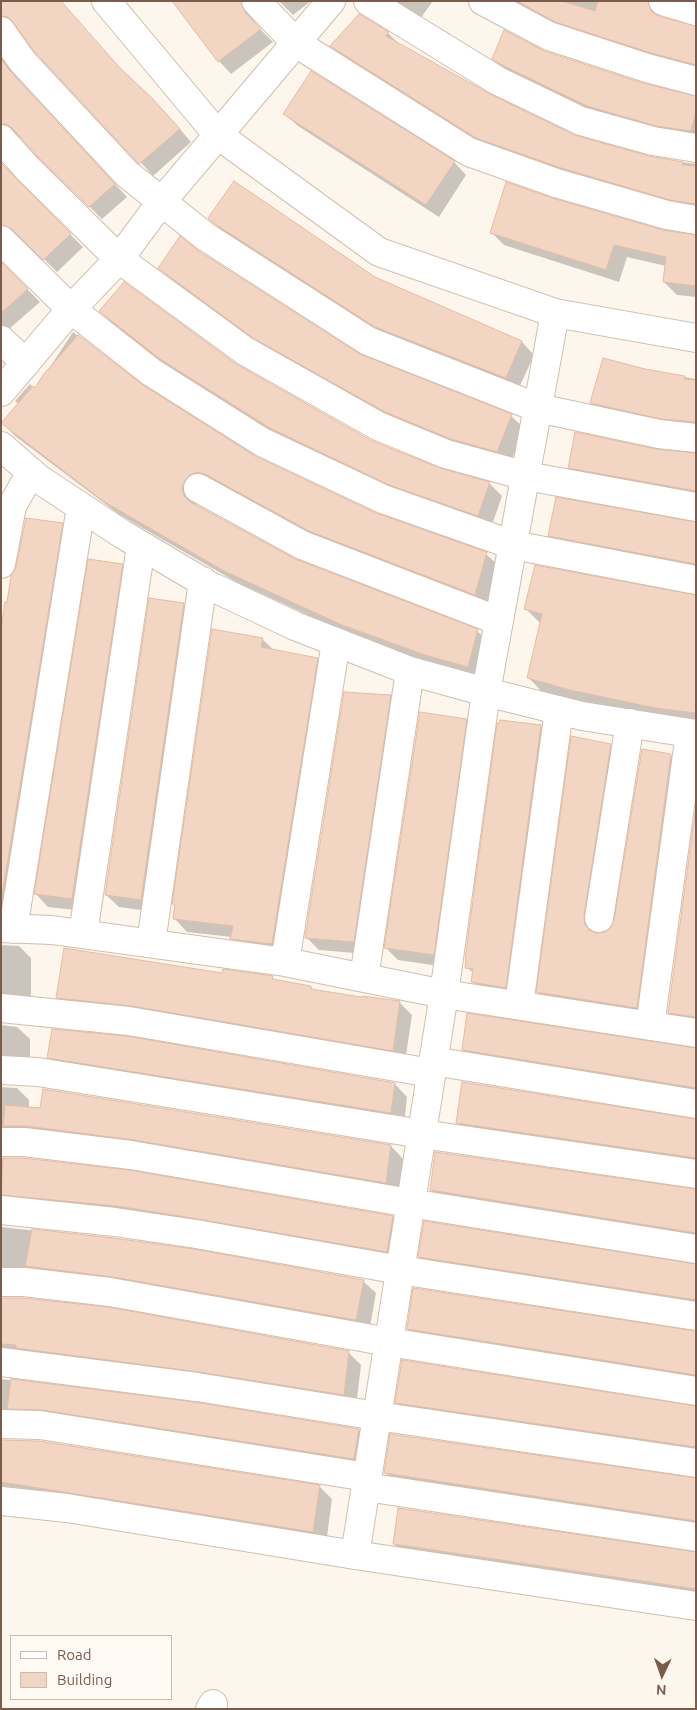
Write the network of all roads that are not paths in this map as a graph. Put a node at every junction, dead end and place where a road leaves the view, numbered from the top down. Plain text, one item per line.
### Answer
1 (106, 1) edge
2 (256, 1) edge
3 (331, 1) edge
4 (368, 1) edge
5 (483, 1) edge
6 (663, 1) edge
7 (696, 11) edge
8 (1, 31) edge
9 (296, 43) junction
10 (696, 80) edge
11 (218, 135) junction
12 (1, 139) edge
13 (696, 148) edge
14 (162, 201) junction
15 (696, 220) edge
16 (1, 240) edge
17 (119, 259) junction
18 (72, 309) junction
19 (555, 313) junction
20 (696, 338) edge
21 (1, 340) edge
22 (26, 363) junction
23 (1, 392) edge
24 (538, 408) junction
25 (696, 438) edge
26 (1, 446) edge
27 (31, 472) junction
28 (526, 476) junction
29 (198, 488) dead end
30 (81, 507) junction
31 (696, 507) edge
32 (513, 545) junction
33 (141, 546) junction
34 (1, 564) edge
35 (696, 580) edge
36 (203, 582) junction
37 (499, 621) junction
38 (336, 642) junction
39 (410, 671) junction
40 (486, 692) junction
41 (559, 710) junction
42 (630, 723) junction
43 (693, 733) edge
44 (599, 918) dead end
45 (7, 928) edge
46 (83, 934) junction
47 (151, 943) junction
48 (285, 962) junction
49 (364, 978) junction
50 (444, 994) junction
51 (519, 1005) junction
52 (1, 1008) edge
53 (650, 1026) junction
54 (696, 1033) edge
55 (432, 1067) junction
56 (1, 1070) edge
57 (696, 1104) edge
58 (422, 1134) junction
59 (1, 1142) edge
60 (696, 1174) edge
61 (410, 1203) junction
62 (1, 1210) edge
63 (696, 1249) edge
64 (400, 1270) junction
65 (1, 1282) edge
66 (696, 1316) edge
67 (389, 1342) junction
68 (1, 1362) edge
69 (696, 1391) edge
70 (377, 1416) junction
71 (1, 1424) edge
72 (696, 1463) edge
73 (367, 1482) junction
74 (1, 1500) edge
75 (696, 1537) edge
76 (355, 1556) junction
77 (696, 1606) edge

1 - 11 street
2 - 9 street
3 - 9 street
4 - 13 street
5 - 10 street
6 - 7 street
8 - 14 street
9 - 11 street
9 - 15 street
11 - 14 street
11 - 19 street
12 - 17 street
14 - 17 street
14 - 24 street
16 - 18 street
17 - 18 street
17 - 28 street
18 - 22 street
18 - 32 street
19 - 20 street
19 - 24 street
21 - 22 street
22 - 23 street
24 - 25 street
24 - 28 street
26 - 27 street
27 - 30 street
27 - 34 street
28 - 31 street
28 - 32 street
29 - 37 street
30 - 33 street
30 - 45 street
32 - 35 street
32 - 37 street
33 - 36 street
33 - 46 street
36 - 38 street
36 - 47 street
37 - 40 street
38 - 39 street
38 - 48 street
39 - 40 street
39 - 49 street
40 - 41 street
40 - 50 street
41 - 42 street
41 - 51 street
42 - 43 street
42 - 44 street
43 - 53 street
45 - 46 street
46 - 47 street
47 - 48 street
48 - 49 street
49 - 50 street
50 - 51 street
50 - 55 street
51 - 53 street
52 - 55 street
53 - 54 street
55 - 57 street
55 - 58 street
56 - 58 street
58 - 60 street
58 - 61 street
59 - 61 street
61 - 63 street
61 - 64 street
62 - 64 street
64 - 66 street
64 - 67 street
65 - 67 street
67 - 69 street
67 - 70 street
68 - 70 street
70 - 72 street
70 - 73 street
71 - 73 street
73 - 75 street
73 - 76 street
74 - 76 street
76 - 77 street

